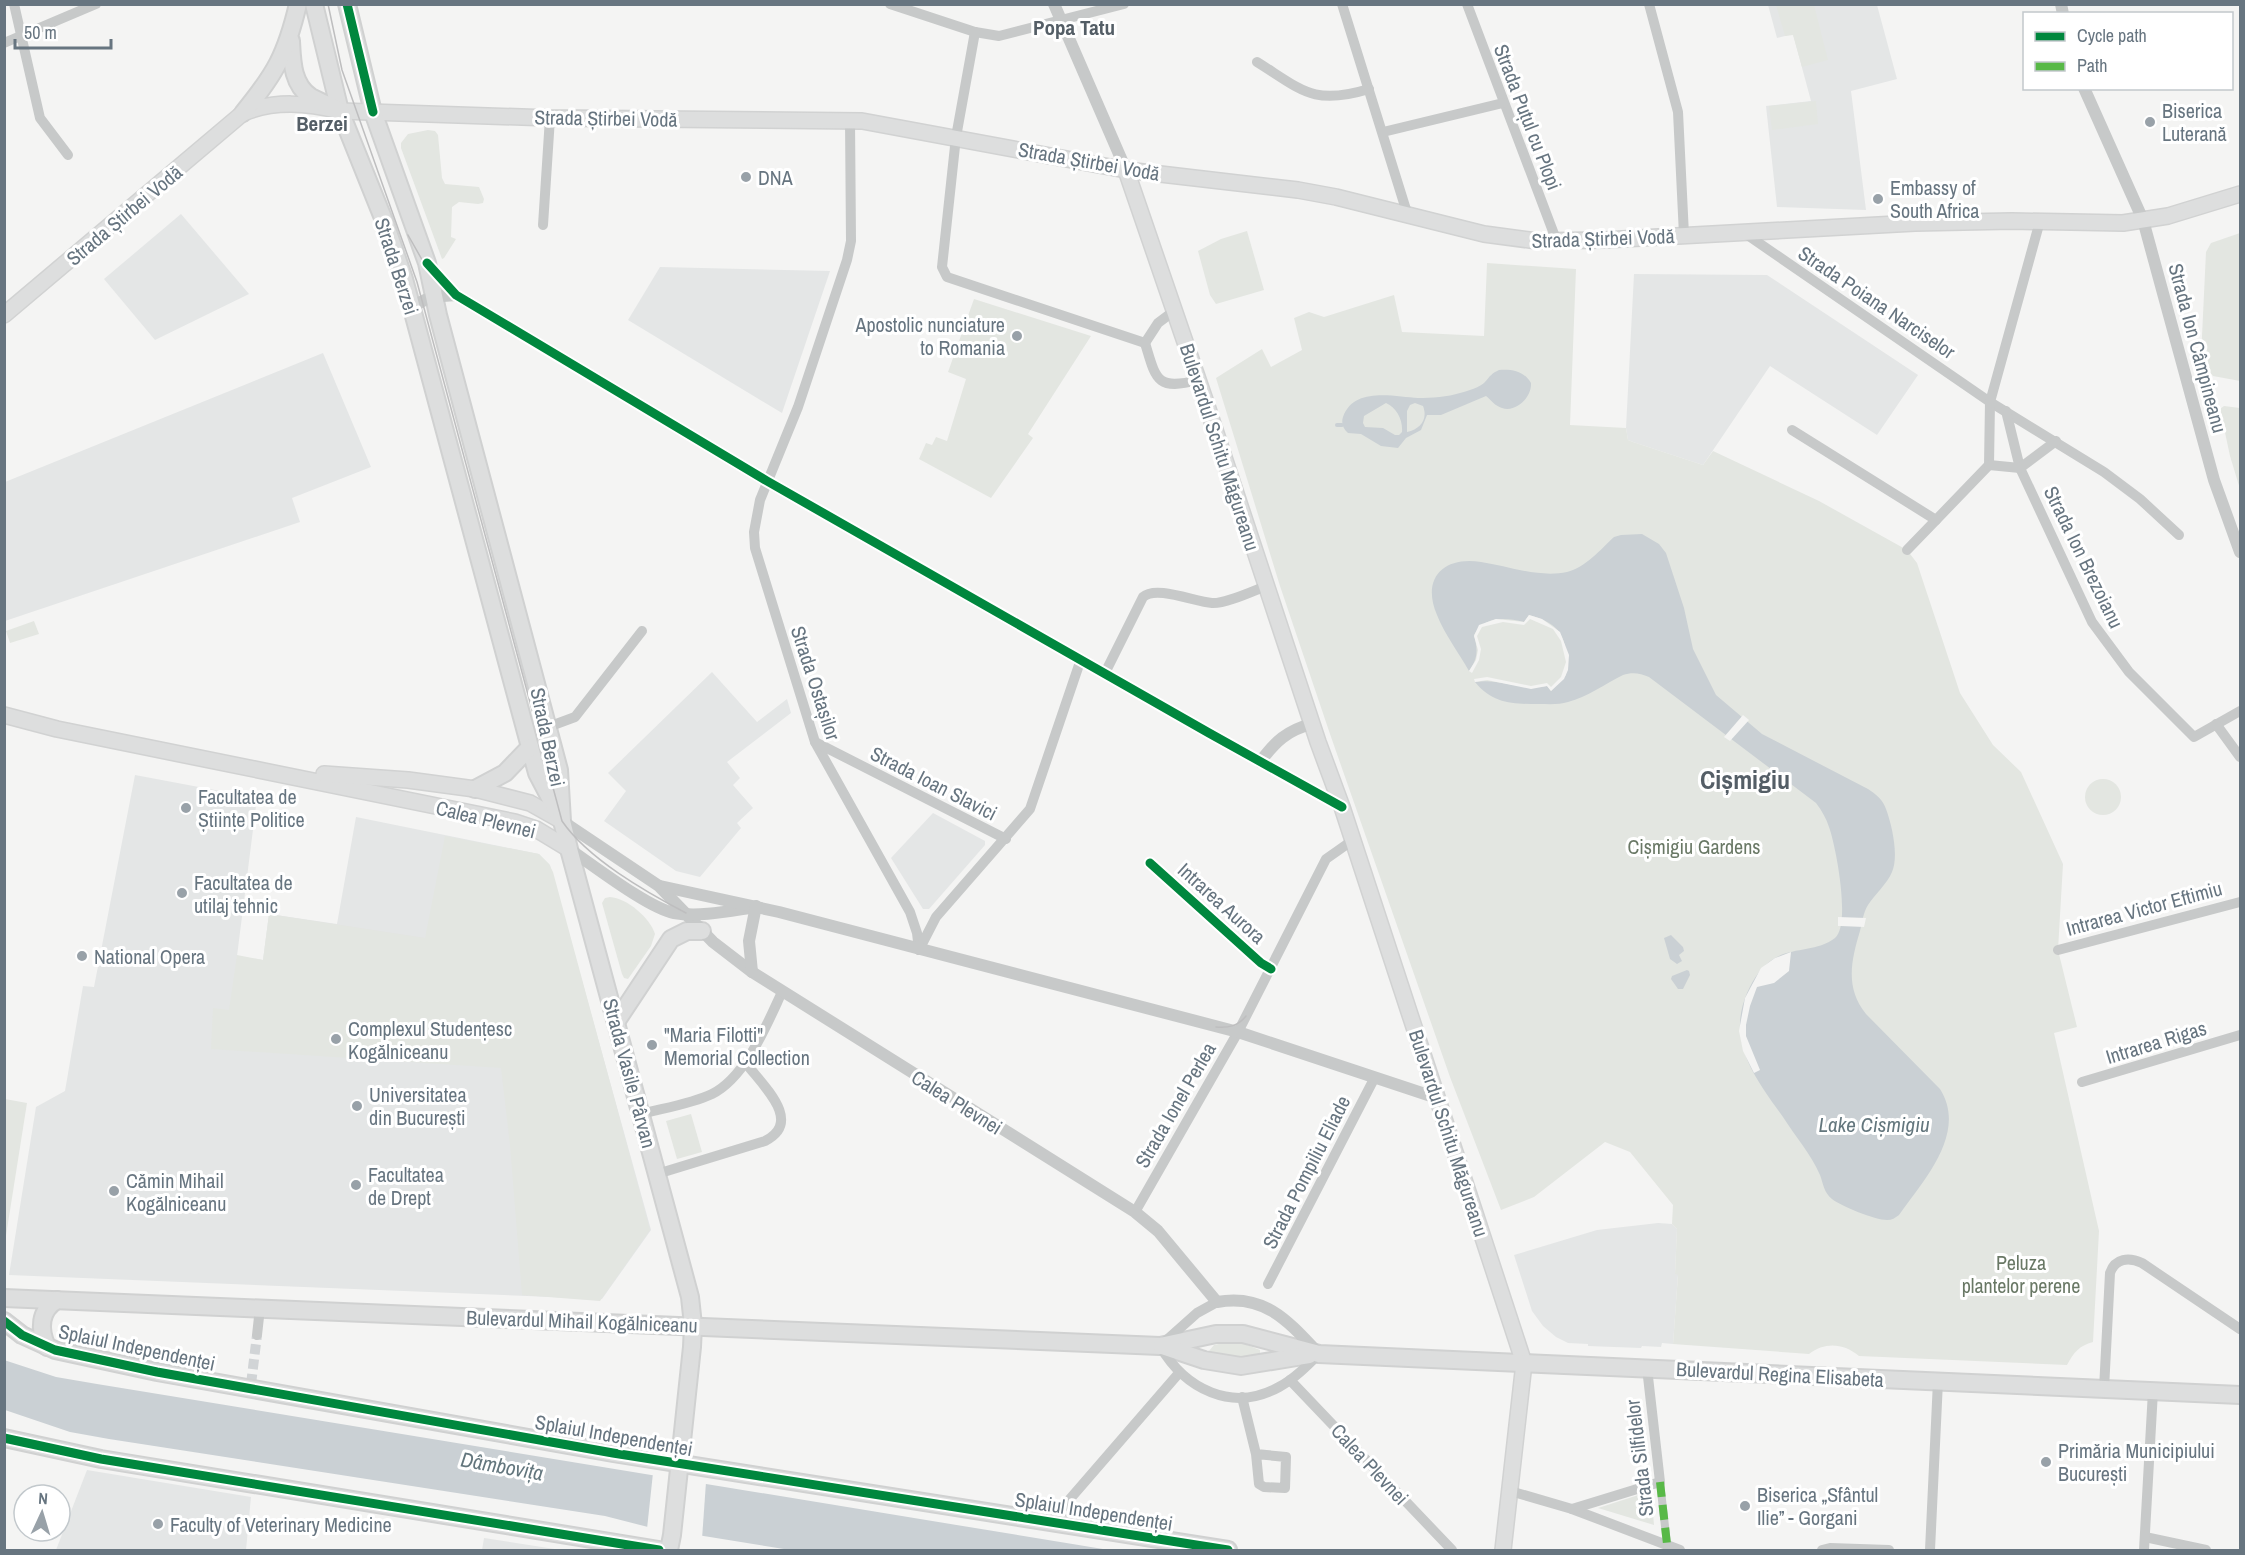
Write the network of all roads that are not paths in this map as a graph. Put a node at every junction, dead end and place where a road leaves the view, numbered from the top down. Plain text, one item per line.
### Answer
1 (14, 4) edge
2 (96, 4) edge
3 (298, 4) edge
4 (314, 4) edge
5 (347, 4) edge
6 (890, 4) edge
7 (1054, 4) edge
8 (1124, 4) edge
9 (1342, 4) edge
10 (1467, 4) edge
11 (1648, 4) edge
12 (1060, 21) junction
13 (975, 32) junction
14 (21, 35) junction
15 (290, 37) junction
16 (4, 43) edge
17 (1257, 62) dead end
18 (1369, 89) junction
19 (2085, 90) edge
20 (1503, 103) junction
21 (340, 111) junction
22 (374, 112) junction
23 (243, 113) junction
24 (550, 118) junction
25 (850, 120) junction
26 (1383, 132) junction
27 (956, 137) junction
28 (68, 155) dead end
29 (1126, 171) junction
30 (2241, 194) edge
31 (1408, 216) junction
32 (2143, 220) junction
33 (2040, 221) junction
34 (543, 225) dead end
35 (1743, 232) junction
36 (1684, 235) junction
37 (1557, 242) junction
38 (427, 263) junction
39 (456, 295) junction
40 (434, 296) junction
41 (412, 309) junction
42 (1174, 310) junction
43 (4, 315) edge
44 (1145, 343) junction
45 (1198, 380) junction
46 (1990, 402) junction
47 (2006, 411) junction
48 (1792, 430) dead end
49 (2056, 441) junction
50 (1989, 465) junction
51 (2020, 468) junction
52 (767, 481) junction
53 (1936, 520) junction
54 (2179, 535) dead end
55 (1907, 550) dead end
56 (2241, 552) edge
57 (1266, 586) junction
58 (642, 631) dead end
59 (1081, 659) junction
60 (1105, 673) junction
61 (2241, 711) edge
62 (4, 715) edge
63 (1312, 724) junction
64 (2217, 724) junction
65 (548, 726) junction
66 (814, 742) junction
67 (530, 747) junction
68 (2241, 757) edge
69 (1260, 762) junction
70 (266, 770) junction
71 (475, 789) junction
72 (1342, 807) junction
73 (562, 821) junction
74 (1006, 839) junction
75 (1353, 840) junction
76 (569, 849) junction
77 (1150, 863) dead end
78 (659, 886) junction
79 (2241, 902) edge
80 (756, 906) junction
81 (686, 913) junction
82 (702, 931) junction
83 (919, 950) junction
84 (2058, 950) dead end
85 (1271, 969) junction
86 (752, 972) junction
87 (782, 992) junction
88 (616, 1022) junction
89 (1238, 1032) junction
90 (2241, 1035) edge
91 (745, 1062) junction
92 (1375, 1077) junction
93 (2082, 1082) dead end
94 (1437, 1098) junction
95 (641, 1114) junction
96 (657, 1174) junction
97 (1135, 1212) junction
98 (1268, 1284) dead end
99 (4, 1298) edge
100 (57, 1300) junction
101 (1217, 1302) junction
102 (260, 1308) junction
103 (4, 1321) edge
104 (693, 1325) junction
105 (2241, 1329) edge
106 (257, 1335) tunnel mouth
107 (1160, 1346) junction
108 (47, 1347) junction
109 (1319, 1354) junction
110 (1524, 1363) junction
111 (1647, 1368) junction
112 (1179, 1373) junction
113 (1290, 1380) junction
114 (1938, 1381) junction
115 (2104, 1389) junction
116 (2153, 1391) junction
117 (2241, 1395) edge
118 (1242, 1397) junction
119 (5, 1439) edge
120 (1256, 1454) dead end
121 (678, 1470) junction
122 (1660, 1482) junction
123 (1510, 1491) junction
124 (1572, 1509) junction
125 (1050, 1522) junction
126 (2145, 1537) junction
127 (670, 1543) edge
128 (1666, 1544) junction
129 (1450, 1550) edge
130 (659, 1551) edge
131 (1228, 1551) edge
132 (1503, 1551) edge
133 (1680, 1551) edge
134 (1822, 1551) edge
135 (1889, 1551) edge
136 (1930, 1551) edge
137 (2144, 1551) edge
138 (2206, 1551) edge

1 - 14 street
2 - 14 street
3 - 15 main road
4 - 21 main road, Strada Berzei
5 - 22 main road, Strada Berzei
6 - 13 street
7 - 12 street
8 - 12 street
9 - 18 street
10 - 20 street, Strada Puțul cu Plopi
11 - 36 street
12 - 13 street
12 - 29 street
13 - 27 street
14 - 16 street
14 - 28 street
15 - 21 main road
15 - 23 main road
17 - 18 street
18 - 26 street
19 - 32 street, Strada Ion Câmpineanu
20 - 26 street
20 - 37 street, Strada Puțul cu Plopi
21 - 22 main road, Strada Știrbei Vodă
21 - 23 main road, Strada Știrbei Vodă
21 - 41 main road, Strada Berzei
22 - 24 main road, Strada Știrbei Vodă
22 - 38 main road, Strada Berzei
23 - 43 main road, Strada Știrbei Vodă
24 - 25 main road, Strada Știrbei Vodă
24 - 34 street
25 - 27 main road, Strada Știrbei Vodă
25 - 52 street, Strada Ostașilor
26 - 31 street
27 - 29 main road, Strada Știrbei Vodă
27 - 44 street
29 - 31 main road, Strada Știrbei Vodă
29 - 42 main road, Bulevardul Schitu Măgureanu
30 - 32 main road, Strada Știrbei Vodă
31 - 37 main road, Strada Știrbei Vodă
32 - 33 main road, Strada Știrbei Vodă
32 - 56 street, Strada Ion Câmpineanu
33 - 35 main road, Strada Știrbei Vodă
33 - 46 street
35 - 36 main road, Strada Știrbei Vodă
35 - 46 street, Strada Poiana Narciselor
36 - 37 main road, Strada Știrbei Vodă
38 - 39 street
38 - 40 main road, Strada Berzei
39 - 40 street
39 - 52 street
40 - 41 street
40 - 65 main road, Strada Berzei
41 - 67 main road, Strada Berzei
42 - 44 street
42 - 45 main road, Bulevardul Schitu Măgureanu
44 - 45 street
45 - 57 main road, Bulevardul Schitu Măgureanu
46 - 47 street, Strada Poiana Narciselor
46 - 50 street
47 - 49 street, Strada Poiana Narciselor
47 - 51 street, Strada Ion Brezoianu
48 - 53 street
49 - 51 street
49 - 54 street
50 - 51 street
50 - 53 street
51 - 64 street, Strada Ion Brezoianu
52 - 59 street
52 - 66 street, Strada Ostașilor
53 - 55 street
57 - 60 street
57 - 63 main road, Bulevardul Schitu Măgureanu
58 - 65 street
59 - 60 street
59 - 74 street
60 - 69 street
61 - 64 street
62 - 70 main road, Calea Plevnei
63 - 69 street
63 - 72 main road, Bulevardul Schitu Măgureanu
64 - 68 street
65 - 73 main road, Strada Berzei
66 - 74 street, Strada Ioan Slavici
66 - 83 street, Strada Ostașilor
67 - 71 main road
67 - 73 main road, Strada Berzei
69 - 72 street
70 - 71 main road, Calea Plevnei
70 - 76 main road, Calea Plevnei
71 - 73 main road, Calea Plevnei
72 - 75 main road, Bulevardul Schitu Măgureanu
73 - 76 main road, Strada Vasile Pârvan
73 - 78 street, Calea Plevnei
74 - 83 street
75 - 85 street, Strada Ionel Perlea
75 - 94 main road, Bulevardul Schitu Măgureanu
76 - 81 street, Calea Plevnei
76 - 88 main road, Strada Vasile Pârvan
77 - 85 street, Intrarea Aurora
78 - 80 street, Calea Plevnei
78 - 81 street, Calea Plevnei
79 - 84 street, Intrarea Victor Eftimiu
80 - 81 street
80 - 83 street, Calea Plevnei
80 - 86 street
81 - 82 street, Calea Plevnei
82 - 86 street, Calea Plevnei
82 - 88 main road
83 - 89 street, Calea Plevnei
85 - 89 street, Strada Ionel Perlea
86 - 87 street, Calea Plevnei
87 - 91 street
87 - 97 street, Calea Plevnei
88 - 95 main road, Strada Vasile Pârvan
89 - 92 street, Calea Plevnei
89 - 97 street, Strada Ionel Perlea
90 - 93 street, Intrarea Rigas
91 - 95 street
91 - 96 street
92 - 94 street, Calea Plevnei
92 - 98 street, Strada Pompiliu Eliade
94 - 110 main road, Bulevardul Schitu Măgureanu
95 - 96 main road, Strada Vasile Pârvan
96 - 104 main road, Strada Vasile Pârvan
97 - 101 street, Calea Plevnei
99 - 100 main road, Bulevardul Mihail Kogălniceanu
100 - 102 main road, Bulevardul Mihail Kogălniceanu
100 - 108 main road
101 - 107 street
101 - 109 street
102 - 104 main road, Bulevardul Mihail Kogălniceanu
102 - 106 street
103 - 108 main road, Splaiul Independenței
104 - 107 main road, Bulevardul Mihail Kogălniceanu
104 - 121 main road, Strada Vasile Pârvan
105 - 115 street
107 - 109 main road, Bulevardul Mihail Kogălniceanu
107 - 109 main road, Bulevardul Mihail Kogălniceanu
107 - 112 street
108 - 121 main road, Splaiul Independenței
109 - 110 main road, Bulevardul Regina Elisabeta
109 - 113 street
110 - 111 main road, Bulevardul Regina Elisabeta
110 - 123 main road, Bulevardul Schitu Măgureanu
111 - 114 main road, Bulevardul Regina Elisabeta
111 - 122 street, Strada Silfidelor
112 - 118 street
112 - 125 street
113 - 118 street
113 - 129 street, Calea Plevnei
114 - 115 main road, Bulevardul Regina Elisabeta
114 - 136 street
115 - 116 main road, Bulevardul Regina Elisabeta
116 - 117 main road, Bulevardul Regina Elisabeta
116 - 126 street
118 - 120 street
119 - 130 main road
121 - 125 main road, Splaiul Independenței
121 - 127 main road, Strada Vasile Pârvan
122 - 124 street
122 - 128 street, Strada Silfidelor
123 - 124 street
123 - 132 main road, Bulevardul Schitu Măgureanu
124 - 128 street
125 - 131 main road, Splaiul Independenței
126 - 137 street
126 - 138 street
128 - 133 street
134 - 135 street

